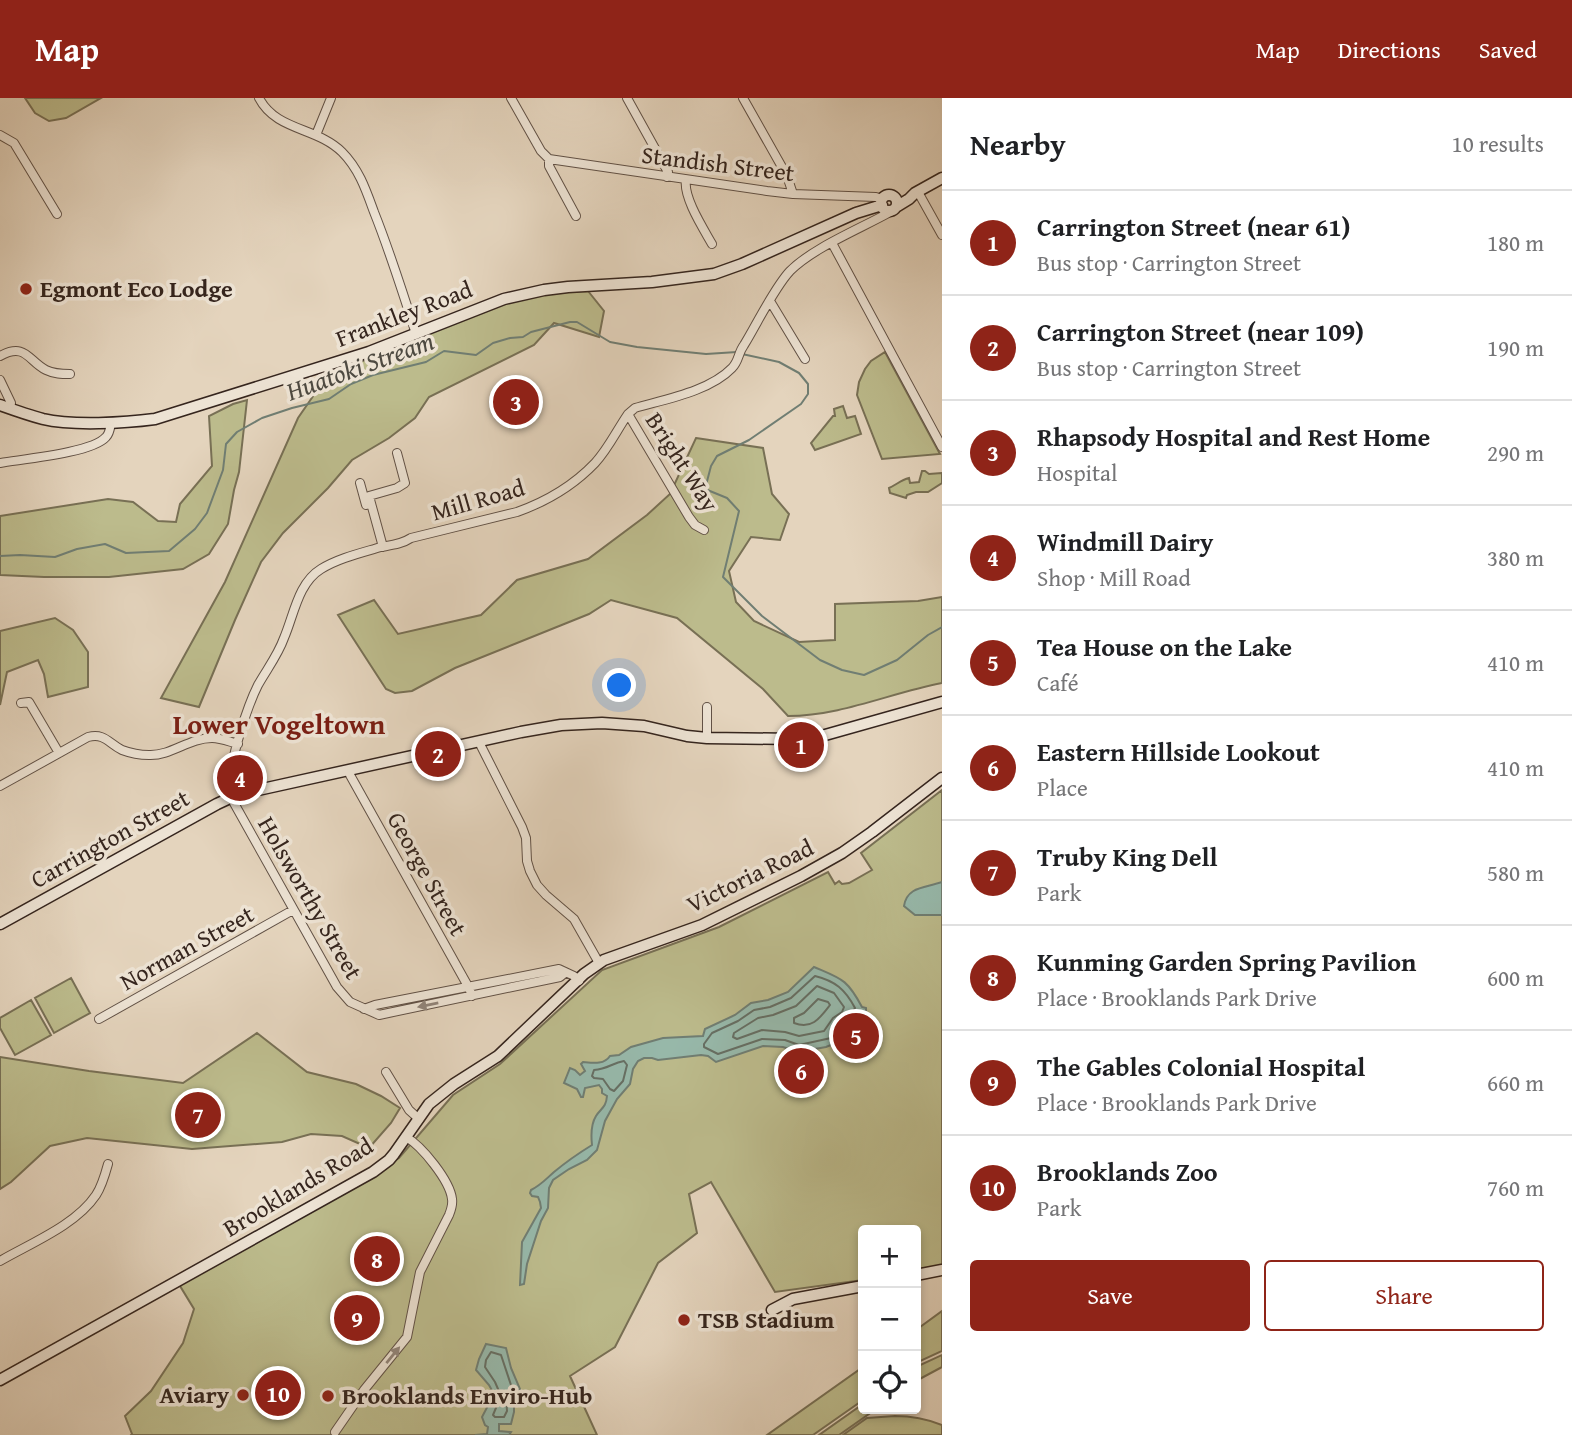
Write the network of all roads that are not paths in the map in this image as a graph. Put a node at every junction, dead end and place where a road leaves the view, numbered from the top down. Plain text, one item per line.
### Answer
1 (259, 98) edge
2 (331, 98) edge
3 (511, 98) edge
4 (626, 98) edge
5 (743, 98) edge
6 (0, 135) edge
7 (316, 135) junction
8 (549, 159) junction
9 (667, 177) junction
10 (942, 178) edge
11 (686, 180) junction
12 (916, 193) junction
13 (793, 194) junction
14 (888, 204) junction
15 (57, 214) dead end
16 (576, 216) dead end
17 (942, 235) edge
18 (832, 243) junction
19 (712, 244) dead end
20 (771, 300) junction
21 (416, 334) junction
22 (0, 356) edge
23 (805, 359) dead end
24 (70, 374) dead end
25 (0, 380) edge
26 (5, 407) edge
27 (628, 414) junction
28 (111, 422) junction
29 (942, 447) edge
30 (397, 453) dead end
31 (0, 463) edge
32 (360, 483) dead end
33 (704, 530) dead end
34 (381, 548) junction
35 (942, 702) edge
36 (21, 703) dead end
37 (707, 707) dead end
38 (707, 738) junction
39 (480, 741) junction
40 (238, 744) junction
41 (59, 753) junction
42 (349, 770) junction
43 (942, 778) edge
44 (0, 786) edge
45 (232, 797) junction
46 (293, 910) junction
47 (0, 924) edge
48 (598, 963) junction
49 (579, 981) junction
50 (470, 992) junction
51 (99, 1019) dead end
52 (386, 1072) dead end
53 (419, 1119) junction
54 (406, 1137) junction
55 (108, 1164) dead end
56 (0, 1261) edge
57 (942, 1270) edge
58 (921, 1274) edge
59 (858, 1287) edge
60 (772, 1310) dead end
61 (0, 1380) edge
62 (335, 1432) dead end

1 - 7 street
2 - 7 street
3 - 8 street
4 - 9 street
5 - 13 street
6 - 15 street
7 - 21 street
8 - 9 street, Standish Street
8 - 16 street
9 - 11 street, Standish Street
10 - 12 street
11 - 13 street, Standish Street
11 - 19 street
12 - 14 street, Frankley Road
12 - 17 street
13 - 14 street, Standish Street
14 - 18 street
14 - 21 street, Frankley Road
18 - 20 street
18 - 29 street
20 - 23 street
20 - 27 street
21 - 28 street, Frankley Road
22 - 24 street
25 - 26 street
26 - 28 street, Frankley Road
27 - 33 street, Bright Way
27 - 34 street, Mill Road
28 - 31 street
30 - 34 street
32 - 34 street
34 - 40 street, Mill Road
35 - 38 street, Carrington Street
36 - 41 street
37 - 38 street
38 - 39 street, Carrington Street
39 - 42 street, Carrington Street
39 - 48 street
40 - 41 street
40 - 45 street, Mill Road
41 - 44 street
42 - 45 street, Carrington Street
42 - 50 street, George Street
43 - 48 street, Victoria Road
45 - 46 street, Holsworthy Street
45 - 47 street, Carrington Street
46 - 50 street, Holsworthy Street
46 - 51 street, Norman Street
48 - 49 street, Victoria Road
49 - 50 street
49 - 53 street, Brooklands Road
52 - 53 street
53 - 54 street, Brooklands Road
54 - 61 street, Brooklands Road
62 -> 54 street
55 - 56 street
57 - 58 street
59 - 60 street

